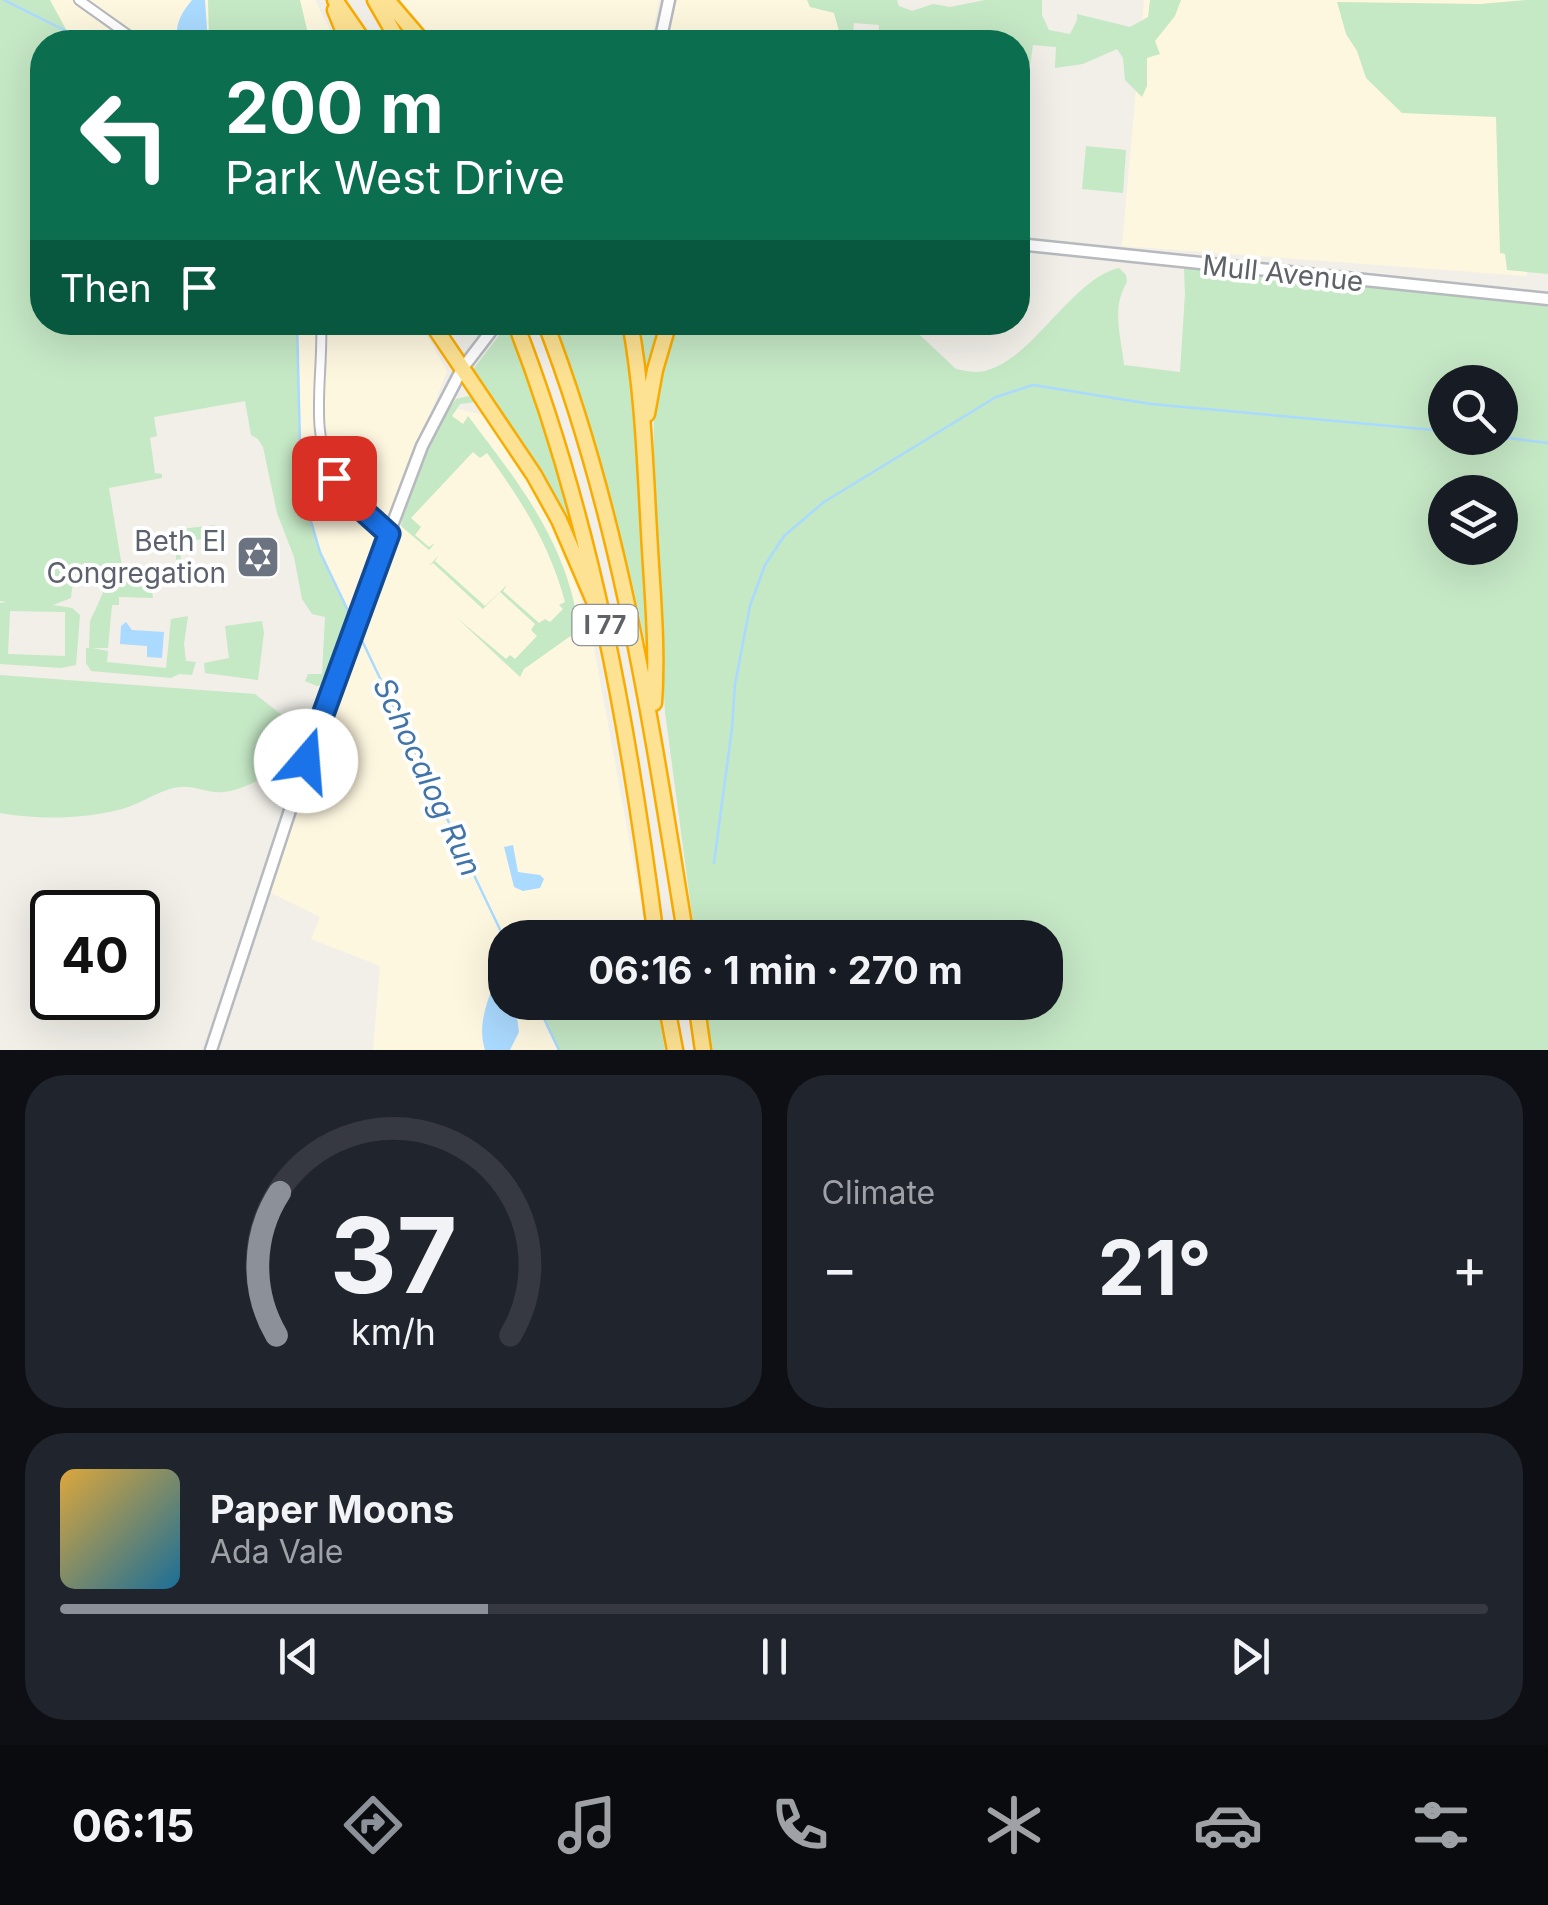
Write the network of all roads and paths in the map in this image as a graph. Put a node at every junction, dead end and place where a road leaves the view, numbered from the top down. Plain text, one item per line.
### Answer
1 (79, 0) edge
2 (333, 0) edge
3 (375, 0) edge
4 (387, 0) edge
5 (669, 0) edge
6 (121, 30) edge
7 (344, 30) edge
8 (355, 30) edge
9 (393, 30) edge
10 (413, 30) edge
11 (663, 30) edge
12 (1030, 245) edge
13 (1548, 299) edge
14 (322, 335) edge
15 (439, 335) edge
16 (488, 335) edge
17 (520, 335) edge
18 (549, 335) edge
19 (632, 335) edge
20 (665, 335) edge
21 (462, 370) junction
22 (644, 430) junction
23 (389, 534) junction
24 (604, 624) junction
25 (653, 724) junction
26 (653, 920) edge
27 (683, 920) edge
28 (669, 1020) edge
29 (699, 1020) edge
30 (211, 1050) edge
31 (675, 1050) edge
32 (703, 1050) edge

1 - 6 street
2 - 7 highway
2 - 8 highway
3 - 9 highway
4 - 10 highway
5 - 11 street
12 - 13 street, Mull Avenue
14 - 23 street
15 - 21 highway
16 - 21 street
17 - 24 highway, I 77
18 - 25 highway, I 77
19 - 22 highway
20 - 22 highway
21 - 23 street
21 - 24 highway
22 - 25 highway
23 - 30 street
24 - 26 highway, I 77
25 - 27 highway, I 77
28 - 31 highway
29 - 32 highway

